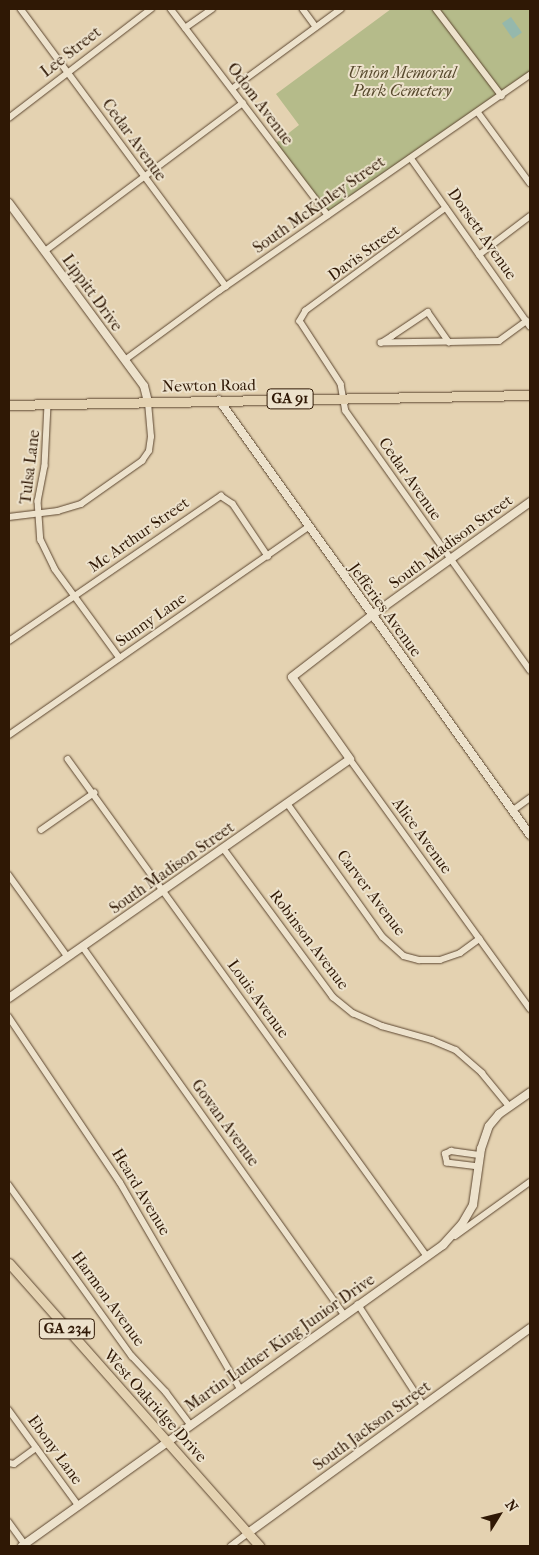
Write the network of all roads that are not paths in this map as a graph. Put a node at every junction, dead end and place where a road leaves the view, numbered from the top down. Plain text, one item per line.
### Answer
1 (21, 9) edge
2 (151, 9) edge
3 (170, 9) edge
4 (212, 9) edge
5 (303, 9) edge
6 (341, 9) edge
7 (436, 9) edge
8 (316, 27) junction
9 (185, 28) junction
10 (68, 73) junction
11 (530, 76) edge
12 (232, 89) junction
13 (502, 96) junction
14 (243, 103) junction
15 (478, 112) junction
16 (9, 118) edge
17 (411, 158) junction
18 (144, 178) junction
19 (530, 183) edge
20 (9, 203) edge
21 (446, 208) junction
22 (328, 215) junction
23 (530, 216) edge
24 (45, 251) junction
25 (479, 255) junction
26 (226, 286) junction
27 (300, 321) joint
28 (529, 324) edge
29 (449, 342) junction
30 (125, 360) junction
31 (530, 395) edge
32 (343, 397) junction
33 (219, 400) junction
34 (148, 402) junction
35 (9, 405) edge
36 (48, 405) junction
37 (530, 502) edge
38 (38, 513) junction
39 (9, 517) edge
40 (308, 527) junction
41 (268, 556) junction
42 (451, 559) junction
43 (76, 596) junction
44 (371, 616) junction
45 (9, 642) edge
46 (120, 658) junction
47 (530, 670) edge
48 (292, 678) joint
49 (9, 735) edge
50 (68, 759) dead end
51 (350, 759) junction
52 (94, 793) junction
53 (530, 798) edge
54 (288, 804) junction
55 (512, 811) junction
56 (41, 830) dead end
57 (530, 835) edge
58 (224, 849) junction
59 (9, 875) edge
60 (164, 892) junction
61 (479, 939) junction
62 (83, 947) junction
63 (68, 957) junction
64 (9, 998) edge
65 (530, 1010) edge
66 (9, 1017) edge
67 (530, 1092) edge
68 (510, 1107) junction
69 (481, 1155) junction
70 (479, 1167) junction
71 (530, 1182) edge
72 (9, 1185) edge
73 (443, 1244) junction
74 (427, 1256) junction
75 (9, 1263) edge
76 (358, 1304) junction
77 (344, 1314) junction
78 (530, 1328) edge
79 (240, 1388) junction
80 (424, 1406) junction
81 (9, 1410) edge
82 (190, 1424) junction
83 (167, 1441) junction
84 (36, 1448) junction
85 (9, 1463) edge
86 (79, 1506) junction
87 (9, 1522) edge
88 (248, 1533) junction
89 (23, 1545) edge
90 (231, 1546) edge
91 (259, 1546) edge

1 - 10 street, Cedar Avenue
2 - 10 street, Lee Street
3 - 9 street, Odom Avenue
4 - 9 street
5 - 8 street
6 - 8 street
7 - 13 street
8 - 12 street
9 - 12 street, Odom Avenue
10 - 16 street, Lee Street
10 - 18 street, Cedar Avenue
11 - 13 street, South McKinley Street
12 - 14 street, Odom Avenue
13 - 15 street, South McKinley Street
14 - 18 street
14 - 22 street, Odom Avenue
15 - 17 street, South McKinley Street
15 - 19 street
17 - 21 street, Dorsett Avenue
17 - 22 street, South McKinley Street
18 - 24 street
18 - 26 street, Cedar Avenue
20 - 24 street, Lippitt Drive
21 - 25 street, Dorsett Avenue
21 - 27 street, Davis Street
22 - 26 street, South McKinley Street
23 - 25 street
24 - 30 street, Lippitt Drive
25 - 28 street, Dorsett Avenue
26 - 30 street, South McKinley Street
27 - 32 street, Cedar Avenue
28 - 29 street
29 - 29 street
30 - 34 street, Lippitt Drive
31 - 32 main road, Newton Road / GA 91
32 - 33 main road, Newton Road / GA 91
32 - 42 street, Cedar Avenue
33 - 34 main road, Newton Road / GA 91
33 - 40 street, Jefferies Avenue
34 - 36 main road, Newton Road / GA 91
34 - 38 street
35 - 36 main road, Newton Road / GA 91
36 - 38 street, Tulsa Lane
37 - 42 street, South Madison Street
38 - 39 street
38 - 43 street, Tulsa Lane
40 - 41 street, Sunny Lane
40 - 44 street, Jefferies Avenue
41 - 43 street, Mc Arthur Street
41 - 46 street, Sunny Lane
42 - 44 street, South Madison Street
42 - 47 street, Cedar Avenue
43 - 45 street, Mc Arthur Street
43 - 46 street, Tulsa Lane
44 - 48 street, South Madison Street
44 - 55 street, Jefferies Avenue
46 - 49 street, Sunny Lane
48 - 51 street, Alice Avenue
50 - 52 street, Louis Avenue
51 - 54 street, South Madison Street
51 - 61 street, Alice Avenue
52 - 56 street
52 - 60 street, Louis Avenue
53 - 55 street
54 - 58 street, South Madison Street
54 - 61 street, Carver Avenue
55 - 57 street, Jefferies Avenue
58 - 60 street, South Madison Street
58 - 68 street, Robinson Avenue
59 - 63 street
60 - 62 street, South Madison Street
60 - 74 street, Louis Avenue
61 - 65 street, Alice Avenue
62 - 63 street, South Madison Street
62 - 77 street, Gowan Avenue
63 - 64 street, South Madison Street
66 - 79 street, Heard Avenue
67 - 68 street
68 - 69 street
69 - 70 street
69 - 70 street
70 - 73 street
71 - 73 street, Martin Luther King Junior Drive
72 - 82 street, Harmon Avenue
73 - 74 street, Martin Luther King Junior Drive
74 - 76 street, Martin Luther King Junior Drive
75 - 83 main road, West Oakridge Drive / GA 234
76 - 77 street, Martin Luther King Junior Drive
76 - 80 street
77 - 79 street, Martin Luther King Junior Drive
78 - 80 street, South Jackson Street
79 - 82 street, Martin Luther King Junior Drive
80 - 88 street, South Jackson Street
81 - 84 street, Ebony Lane
82 - 83 street, Martin Luther King Junior Drive
83 - 86 street, Martin Luther King Junior Drive
83 - 88 main road, West Oakridge Drive / GA 234
84 - 85 street
84 - 86 street, Ebony Lane
86 - 89 street, Martin Luther King Junior Drive
87 - 89 street
88 - 90 street, South Jackson Street
88 - 91 main road, West Oakridge Drive / GA 234

